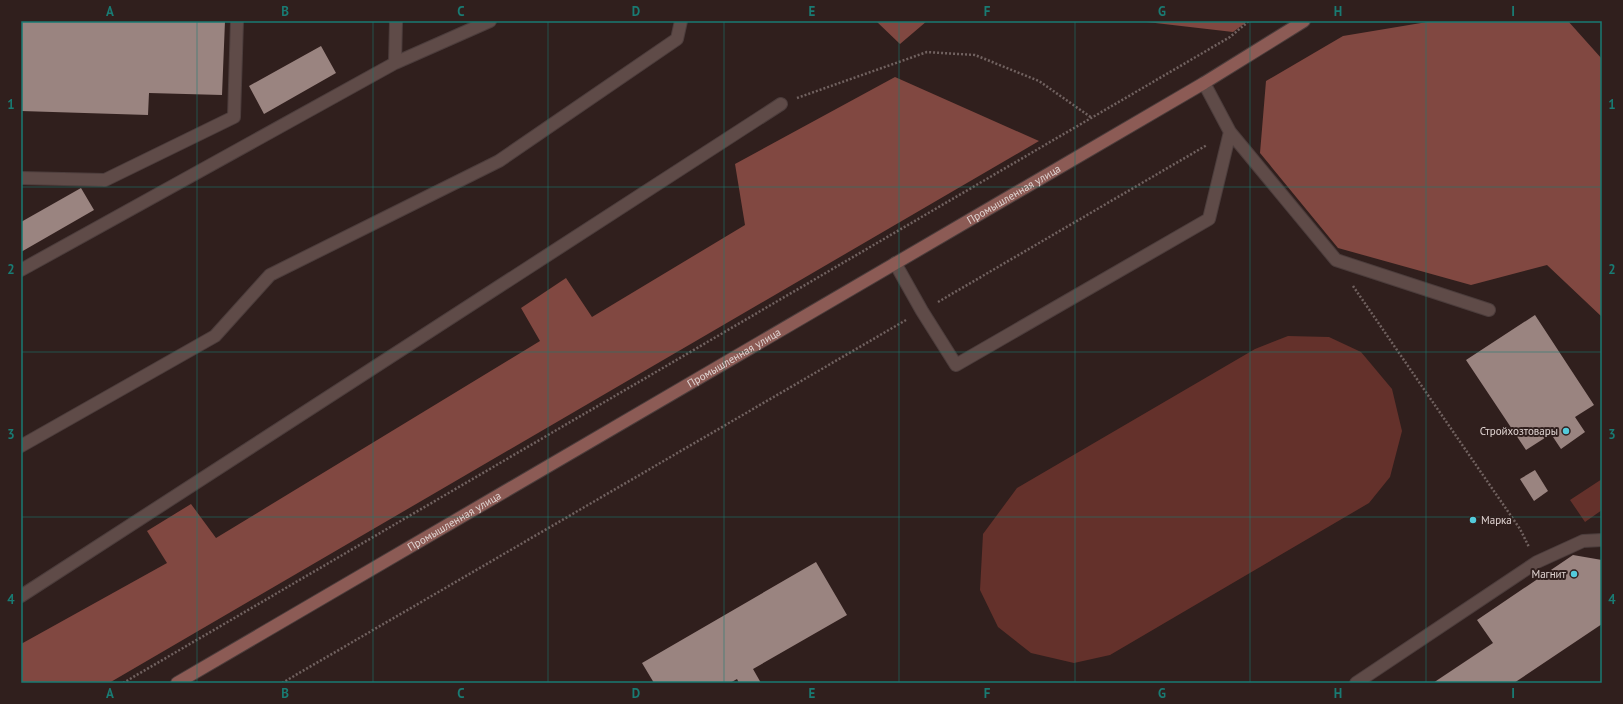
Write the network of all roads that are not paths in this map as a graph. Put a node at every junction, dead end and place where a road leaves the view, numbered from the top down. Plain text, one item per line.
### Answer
1 (237, 21) edge
2 (396, 21) edge
3 (490, 21) edge
4 (681, 21) edge
5 (1298, 21) edge
6 (1304, 21) edge
7 (477, 25) edge
8 (1288, 30) junction
9 (395, 63) junction
10 (1204, 83) junction
11 (781, 104) road end
12 (1230, 132) junction
13 (21, 178) edge
14 (895, 264) junction
15 (21, 270) edge
16 (1489, 310) dead end
17 (21, 446) edge
18 (1602, 540) edge
19 (21, 596) edge
20 (177, 683) edge
21 (1356, 683) edge

1 - 13 lane
2 - 9 lane
3 - 7 lane
4 - 17 lane
5 - 8 street, Промышленная улица
6 - 8 street, Промышленная улица
7 - 9 lane
8 - 10 street, Промышленная улица
9 - 15 lane
10 - 12 lane
10 - 14 street, Промышленная улица
11 - 19 lane
12 - 14 lane
12 - 16 lane
14 - 20 street, Промышленная улица
18 - 21 lane

